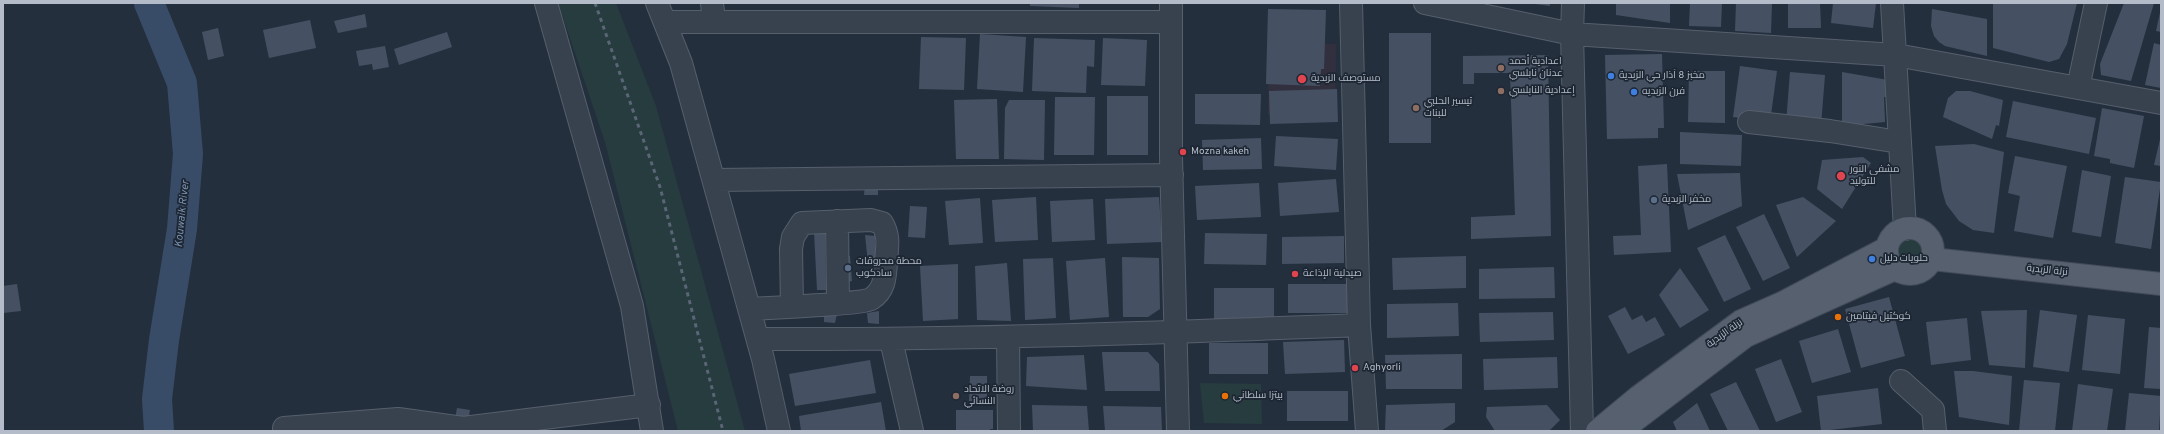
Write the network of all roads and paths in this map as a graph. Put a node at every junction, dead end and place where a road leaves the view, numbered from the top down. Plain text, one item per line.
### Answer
1 (546, 3) edge
2 (1352, 3) edge
3 (1425, 3) edge
4 (1573, 3) edge
5 (1892, 3) edge
6 (2096, 3) edge
7 (661, 12) edge
8 (713, 13) edge
9 (1018, 13) edge
10 (1171, 13) edge
11 (1572, 34) junction
12 (1896, 55) junction
13 (2078, 88) junction
14 (2161, 103) edge
15 (1749, 122) dead end
16 (1899, 142) junction
17 (1172, 175) junction
18 (714, 180) junction
19 (836, 221) junction
20 (1905, 229) junction
21 (1887, 248) junction
22 (1932, 259) junction
23 (1895, 269) junction
24 (2161, 284) edge
25 (838, 303) junction
26 (792, 306) junction
27 (749, 308) junction
28 (1359, 325) junction
29 (1176, 333) junction
30 (1008, 337) junction
31 (758, 339) junction
32 (891, 340) junction
33 (1901, 381) dead end
34 (649, 405) junction
35 (284, 428) dead end
36 (652, 431) edge
37 (779, 431) edge
38 (912, 431) edge
39 (1009, 431) edge
40 (1178, 431) edge
41 (1367, 431) edge
42 (1582, 431) edge
43 (1597, 431) edge
44 (1621, 431) edge
45 (1935, 431) edge

1 - 34 street
2 - 28 street
3 - 11 street
4 - 11 street
5 - 12 street
6 - 13 street
7 - 8 street
7 - 18 street
8 - 9 street
9 - 10 street
10 - 17 street
11 - 12 street
11 - 42 street
12 - 13 street
12 - 16 street
13 - 14 street
15 - 16 street
16 - 20 street
17 - 18 street
17 - 29 street
18 - 27 street
19 - 25 street
19 - 25 street
19 - 26 street
20 - 21 main road
20 - 22 main road
21 - 23 main road
21 - 43 main road, نزلة الزبدية
22 - 23 main road
22 - 24 main road, نزلة الزبدية
23 - 44 main road, نزلة الزبدية
25 - 26 street
26 - 27 street
27 - 31 street
28 - 29 street
28 - 41 street
29 - 30 street
29 - 40 street
30 - 32 street
30 - 39 street
31 - 32 street
31 - 37 street
32 - 38 street
33 - 45 street
34 - 35 street
34 - 36 street

